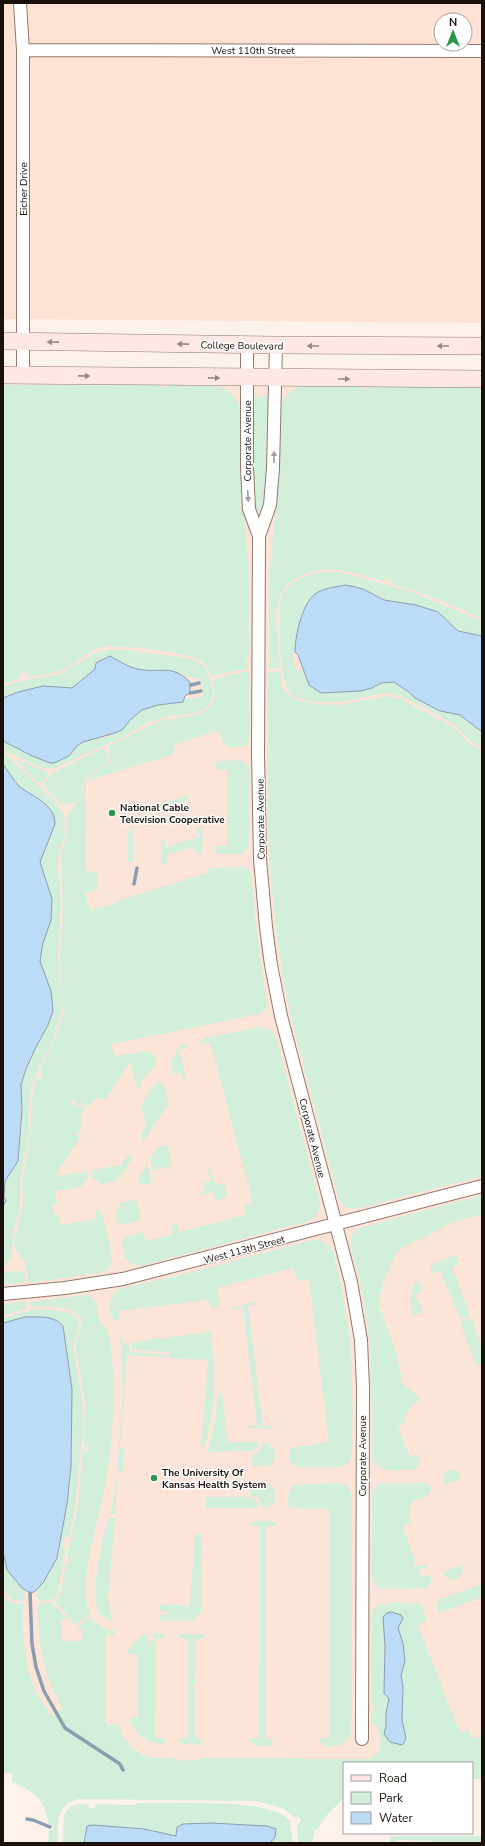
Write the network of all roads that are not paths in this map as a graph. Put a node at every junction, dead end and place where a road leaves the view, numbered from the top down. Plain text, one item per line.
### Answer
1 (20, 3) edge
2 (23, 50) junction
3 (482, 51) edge
4 (3, 341) edge
5 (23, 341) junction
6 (247, 345) junction
7 (276, 346) junction
8 (482, 346) edge
9 (3, 375) edge
10 (23, 375) junction
11 (247, 378) junction
12 (275, 378) junction
13 (482, 379) edge
14 (259, 536) junction
15 (482, 1186) edge
16 (335, 1225) junction
17 (3, 1294) edge
18 (362, 1739) dead end

1 - 2 street, Eicher Drive
2 - 3 street, West 110th Street
2 - 5 street, Eicher Drive
4 - 5 main road, College Boulevard
6 -> 5 main road, College Boulevard
5 - 10 street, Eicher Drive
6 - 7 main road, College Boulevard
6 - 11 street, Corporate Avenue
8 -> 7 main road, College Boulevard
7 - 12 street, Corporate Avenue
9 - 10 main road
10 -> 11 main road
11 - 12 main road
11 -> 14 street, Corporate Avenue
12 -> 13 main road
14 -> 12 street, Corporate Avenue
14 - 16 street, Corporate Avenue
15 - 16 street, West 113th Street
16 - 17 street, West 113th Street
16 - 18 street, Corporate Avenue

